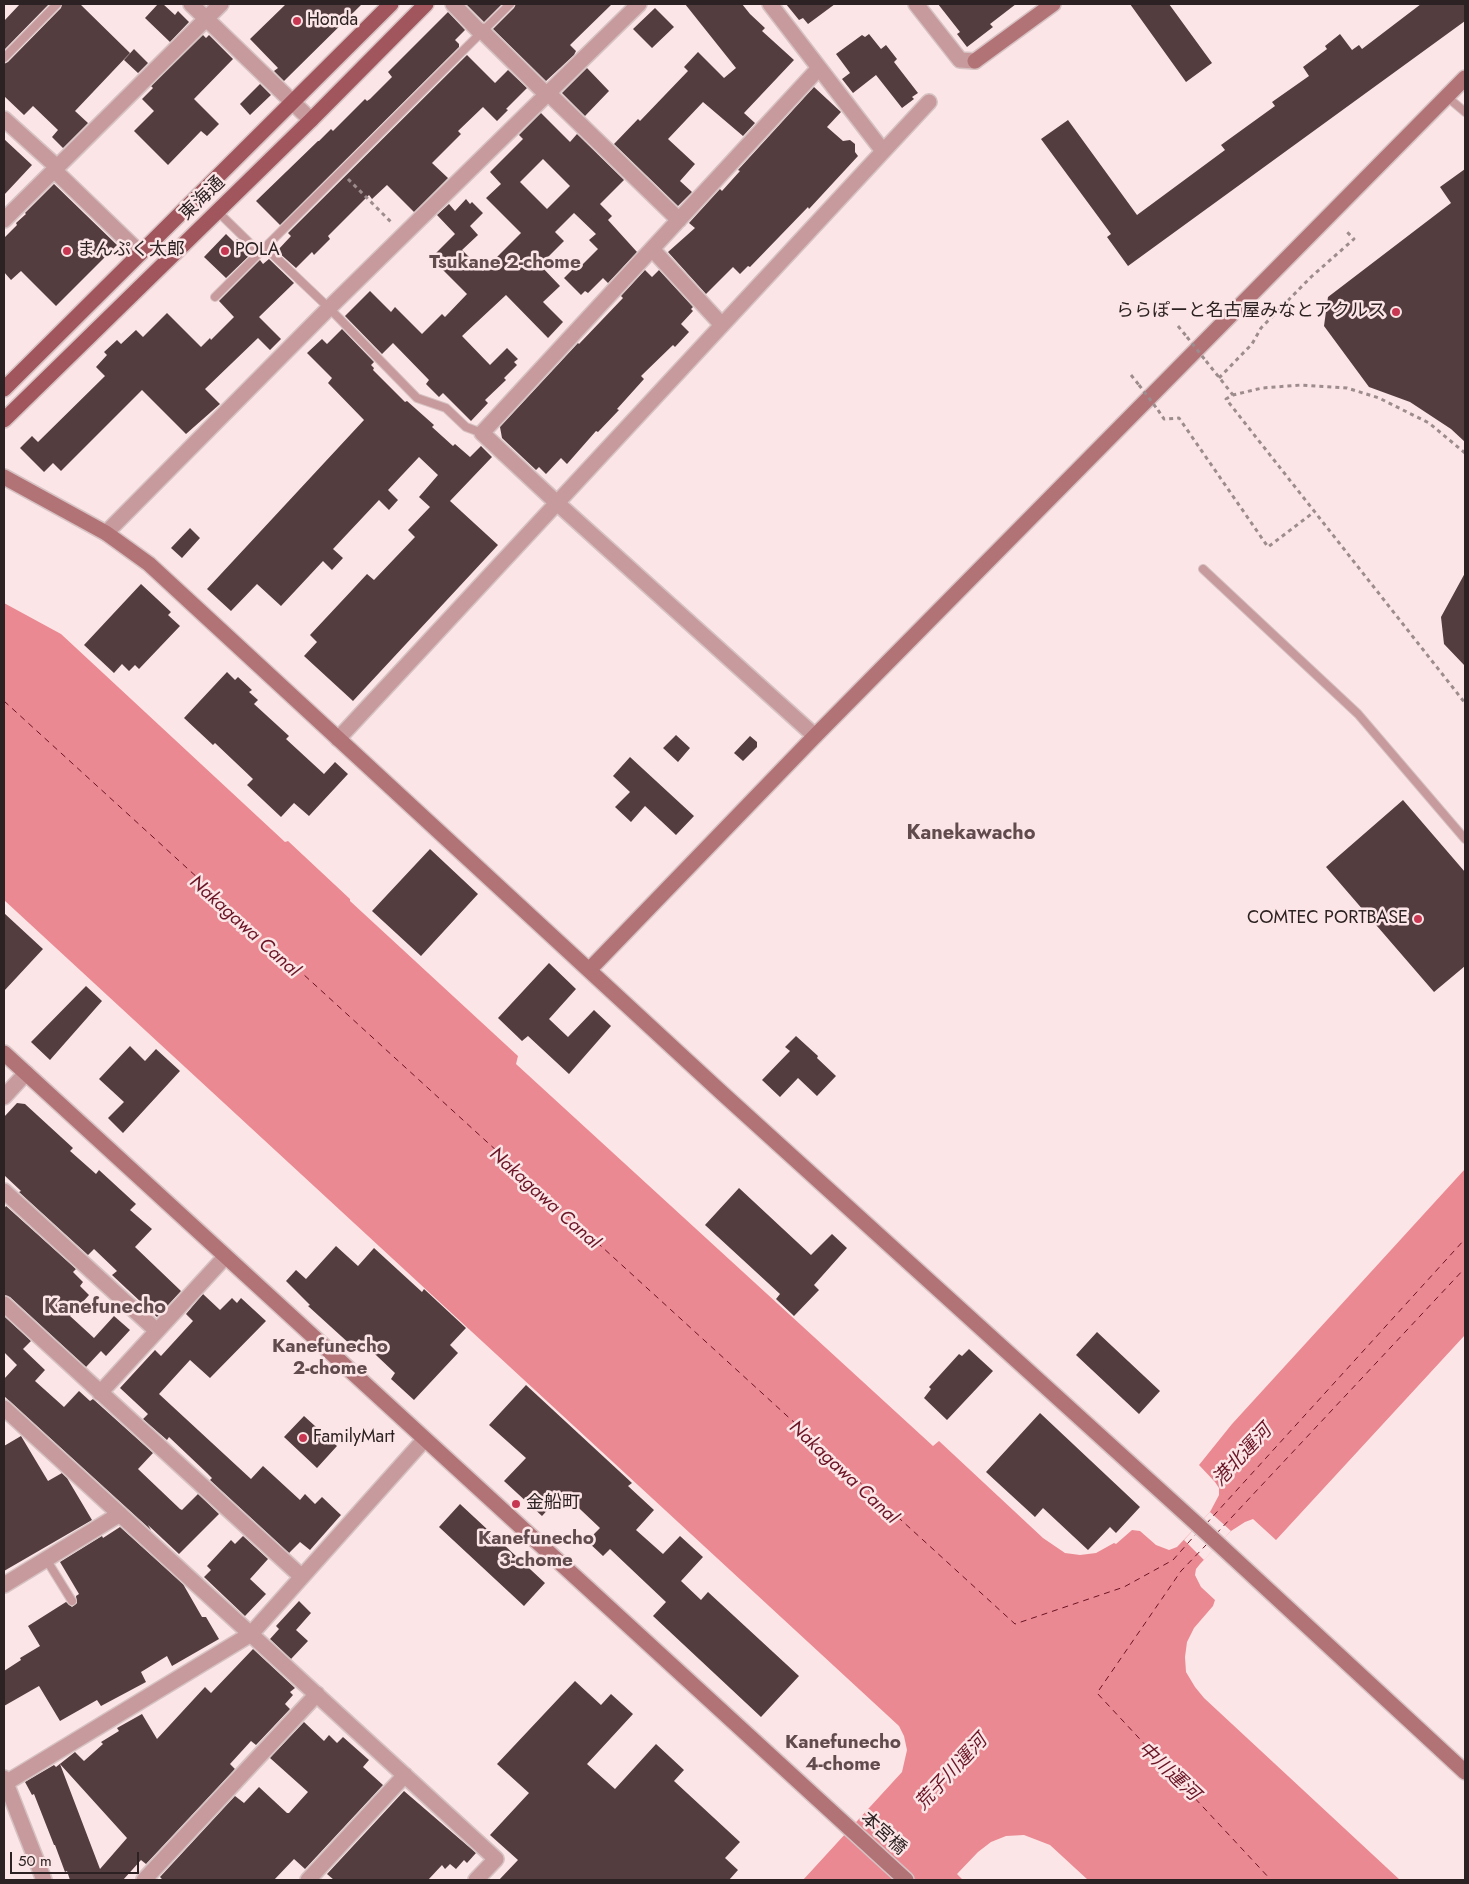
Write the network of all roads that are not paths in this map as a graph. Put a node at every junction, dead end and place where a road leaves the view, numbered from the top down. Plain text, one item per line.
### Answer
1 (57, 4) edge
2 (191, 4) edge
3 (221, 4) edge
4 (391, 4) edge
5 (426, 4) edge
6 (453, 4) edge
7 (510, 4) edge
8 (639, 4) edge
9 (770, 4) edge
10 (916, 4) edge
11 (1053, 4) edge
12 (206, 18) junction
13 (481, 32) junction
14 (4, 58) edge
15 (819, 68) junction
16 (1465, 78) edge
17 (548, 94) junction
18 (1446, 96) junction
19 (292, 101) junction
20 (928, 102) dead end
21 (1465, 112) edge
22 (4, 119) edge
23 (311, 120) junction
24 (883, 151) junction
25 (56, 169) junction
26 (218, 211) junction
27 (4, 220) edge
28 (679, 220) junction
29 (652, 249) junction
30 (262, 250) junction
31 (140, 252) junction
32 (215, 297) dead end
33 (329, 308) junction
34 (722, 325) junction
35 (4, 389) edge
36 (4, 420) edge
37 (482, 433) junction
38 (4, 477) edge
39 (557, 504) junction
40 (106, 533) junction
41 (1203, 569) dead end
42 (815, 736) junction
43 (338, 739) junction
44 (1465, 839) edge
45 (590, 970) junction
46 (4, 1053) edge
47 (26, 1073) junction
48 (4, 1097) edge
49 (4, 1191) edge
50 (224, 1257) junction
51 (4, 1304) edge
52 (157, 1331) junction
53 (100, 1392) junction
54 (4, 1408) edge
55 (424, 1440) junction
56 (120, 1514) junction
57 (46, 1559) junction
58 (302, 1577) junction
59 (4, 1585) edge
60 (72, 1601) dead end
61 (251, 1634) junction
62 (317, 1694) junction
63 (1465, 1772) edge
64 (405, 1775) junction
65 (5, 1781) edge
66 (44, 1880) edge
67 (144, 1880) edge
68 (308, 1880) edge
69 (476, 1880) edge
70 (906, 1880) edge

1 - 14 lane
2 - 12 street
3 - 12 street
4 - 19 main road
5 - 23 main road, 東海通
6 - 13 street
7 - 13 lane
8 - 17 street
9 - 15 street
10 - 11 street
12 - 19 street
12 - 25 street
13 - 17 street
13 - 30 lane
15 - 24 street
15 - 28 street
16 - 18 street
17 - 28 street
17 - 33 street
18 - 21 lane
18 - 42 street
19 - 23 street
19 - 31 main road
20 - 24 street
22 - 25 street
23 - 26 main road, 東海通
24 - 34 street
25 - 27 street
25 - 31 street
26 - 30 lane
26 - 36 main road, 東海通
28 - 29 street
29 - 34 street
29 - 37 street
30 - 32 lane
30 - 33 lane
31 - 35 main road
33 - 37 lane
33 - 40 street
34 - 39 street
37 - 39 street
38 - 40 street
39 - 42 street
39 - 43 street
40 - 43 street
41 - 44 lane
42 - 45 street
43 - 45 street
45 - 63 street
46 - 47 street, 本宮橋
47 - 48 street
47 - 50 street, 本宮橋
49 - 52 street
50 - 52 street
50 - 55 street, 本宮橋
51 - 53 street
52 - 53 street
53 - 58 street
54 - 56 street
55 - 58 street
55 - 70 street, 本宮橋
56 - 57 street
56 - 61 street
57 - 59 street
57 - 60 lane
58 - 61 street
61 - 62 street
61 - 65 street
62 - 64 street
62 - 67 street
64 - 68 street
64 - 69 street
65 - 66 street

